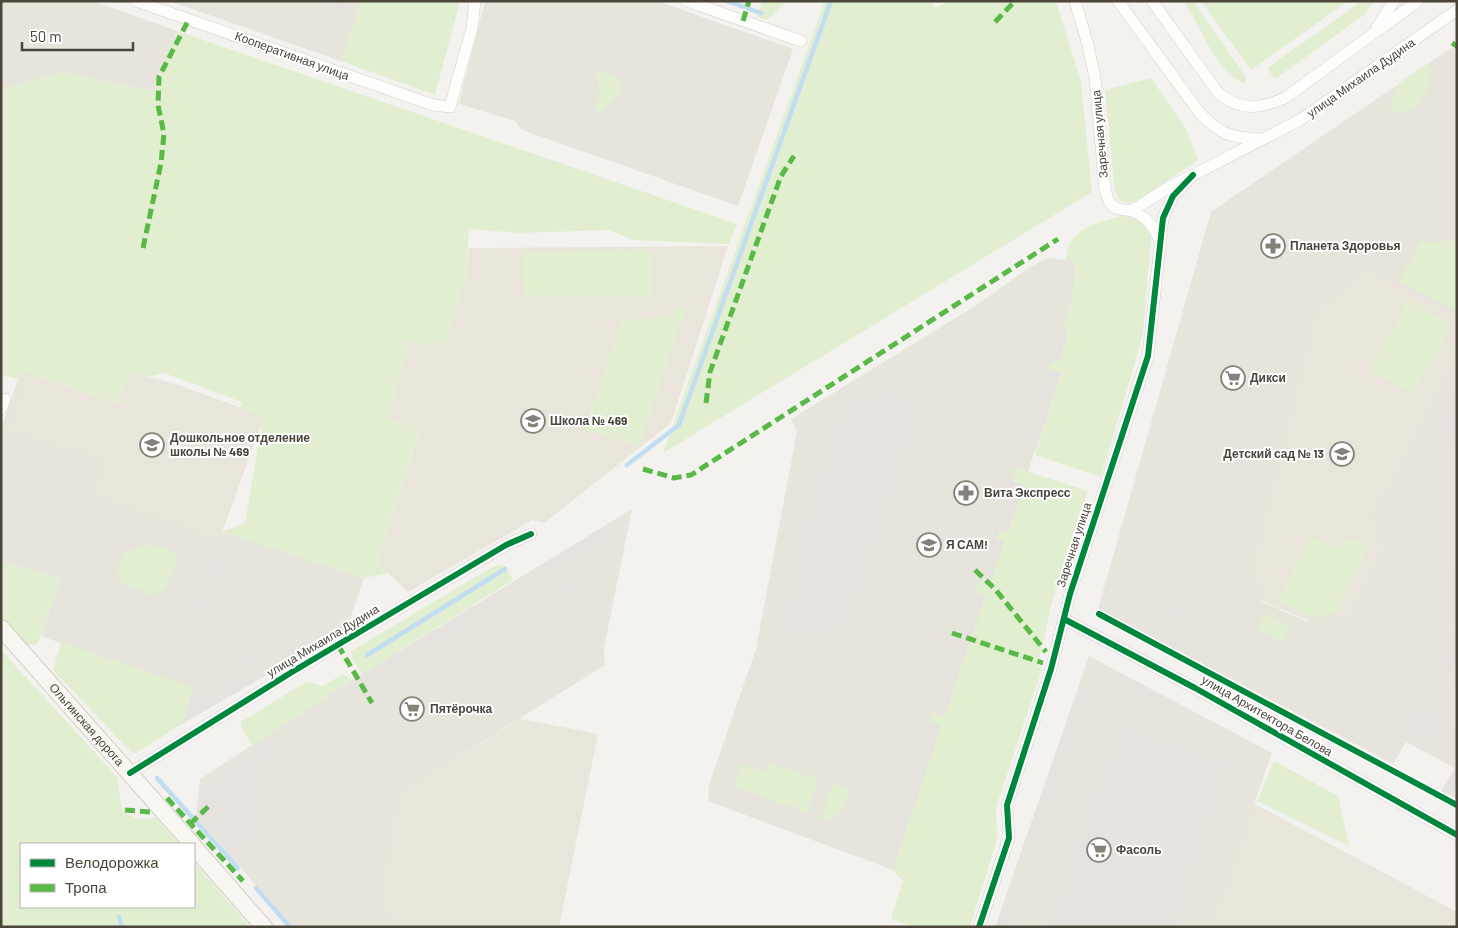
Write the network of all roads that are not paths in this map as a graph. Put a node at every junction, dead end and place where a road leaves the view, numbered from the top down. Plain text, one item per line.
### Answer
1 (136, 1) edge
2 (475, 1) edge
3 (686, 1) edge
4 (1074, 1) edge
5 (1118, 1) edge
6 (1152, 1) edge
7 (1394, 1) edge
8 (1418, 1) edge
9 (1457, 10) edge
10 (1374, 32) junction
11 (801, 41) dead end
12 (1262, 140) junction
13 (1193, 175) junction
14 (1131, 211) junction
15 (1159, 240) junction
16 (531, 534) dead end
17 (1064, 619) junction
18 (1, 628) edge
19 (130, 773) junction
20 (1457, 835) edge
21 (190, 843) edge
22 (195, 848) edge
23 (264, 927) edge
24 (979, 927) edge

1 - 2 street, Кооперативная улица
3 - 11 street
4 - 14 street, Заречная улица
5 - 12 street
6 - 10 street
7 - 10 street
8 - 10 street
9 - 12 street, улица Михаила Дудина
12 - 13 street, улица Михаила Дудина
13 - 14 street, улица Михаила Дудина
13 - 15 street, Заречная улица
14 - 15 street, Заречная улица
15 - 17 street, Заречная улица
16 - 19 street, улица Михаила Дудина
17 - 20 street, улица Архитектора Белова
17 - 24 street, Заречная улица
18 - 19 street, Ольгинская дорога
19 - 21 street, Ольгинская дорога
22 - 23 street, Ольгинская дорога

